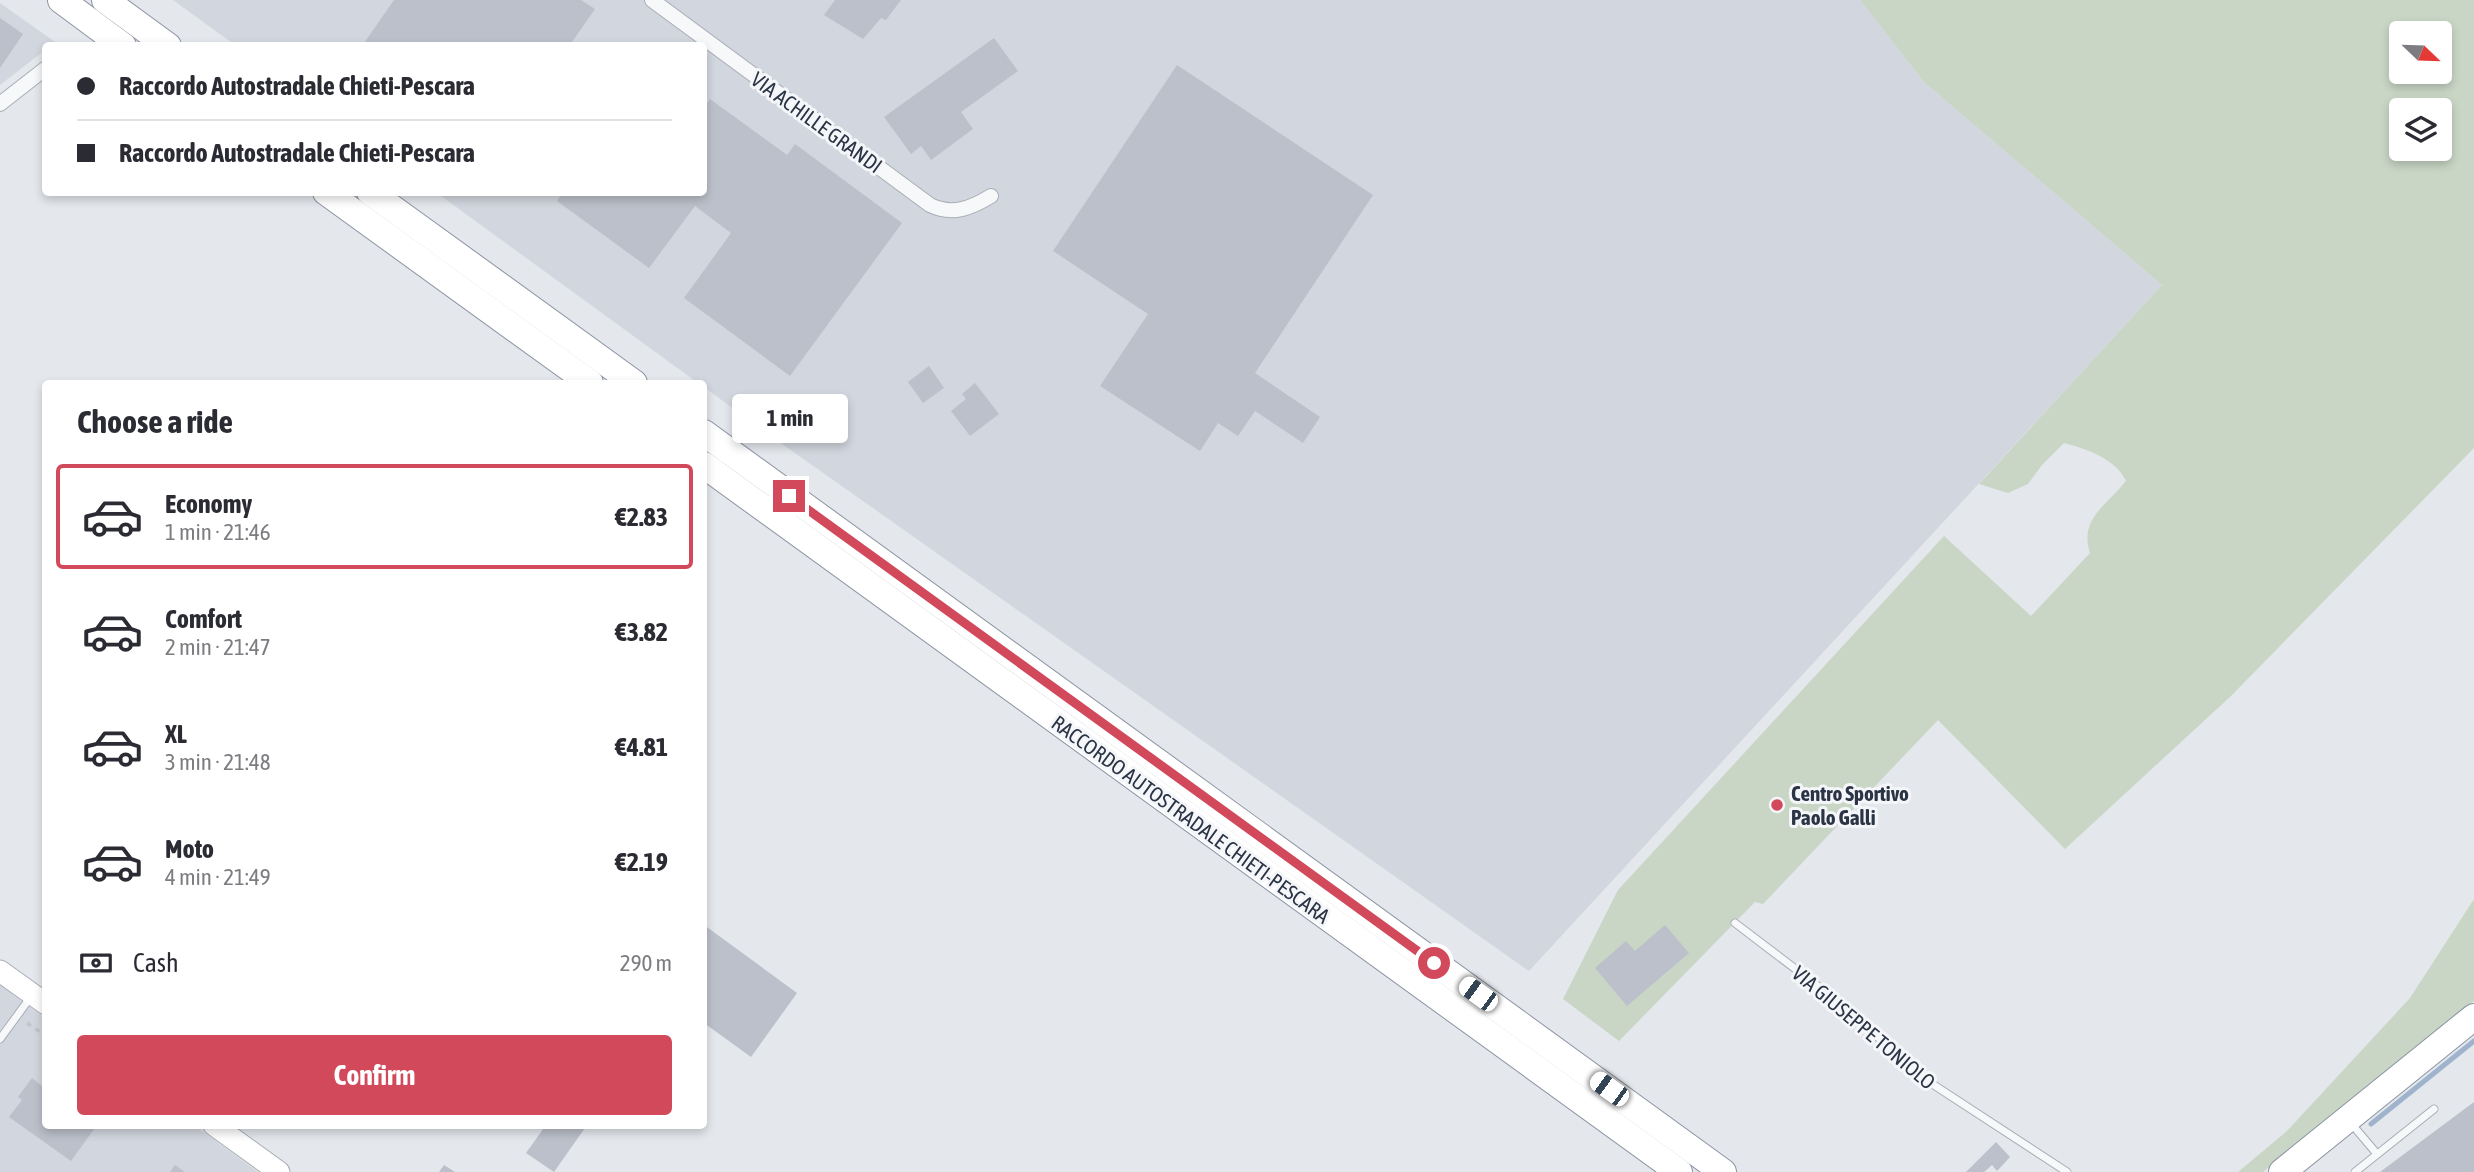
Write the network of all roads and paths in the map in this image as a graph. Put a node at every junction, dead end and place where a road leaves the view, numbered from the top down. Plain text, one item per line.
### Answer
1 (61, 0) edge
2 (105, 0) edge
3 (652, 0) edge
4 (118, 42) edge
5 (163, 42) edge
6 (42, 71) edge
7 (0, 104) edge
8 (332, 196) edge
9 (376, 196) edge
10 (991, 196) dead end
11 (586, 380) edge
12 (630, 380) edge
13 (707, 435) edge
14 (707, 467) edge
15 (1735, 923) dead end
16 (0, 971) edge
17 (39, 999) edge
18 (17, 1015) junction
19 (2474, 1017) edge
20 (42, 1033) edge
21 (0, 1039) edge
22 (2434, 1109) dead end
23 (2347, 1119) junction
24 (220, 1129) edge
25 (2377, 1154) junction
26 (279, 1172) edge
27 (1679, 1172) edge
28 (1723, 1172) edge
29 (2067, 1172) edge
30 (2282, 1172) edge
31 (2355, 1172) edge

1 - 4 highway
2 - 5 highway
3 - 10 street, VIA ACHILLE GRANDI
6 - 7 street
8 - 11 highway
9 - 12 highway
13 - 28 highway, RACCORDO AUTOSTRADALE CHIETI-PESCARA
14 - 27 highway, RACCORDO AUTOSTRADALE CHIETI-PESCARA
15 - 29 lane, VIA GIUSEPPE TONIOLO
16 - 17 street
17 - 18 lane
18 - 20 path
18 - 21 lane
19 - 23 highway
22 - 25 lane
23 - 25 lane
23 - 30 highway
24 - 26 street
25 - 31 lane

